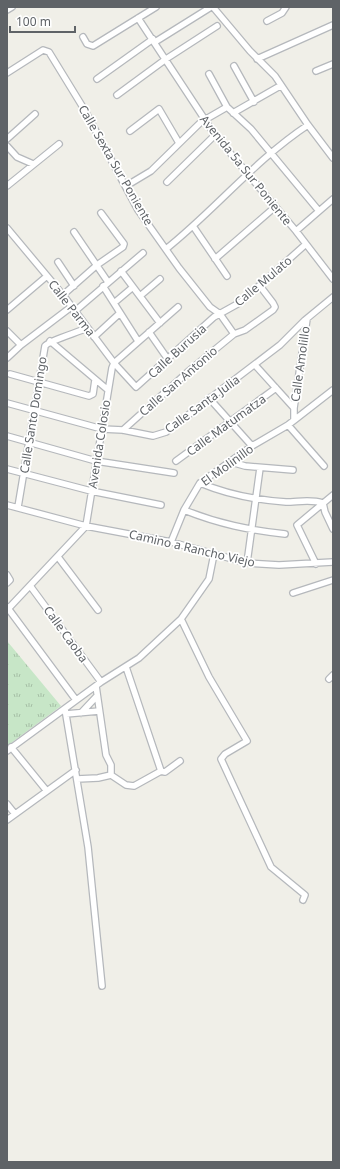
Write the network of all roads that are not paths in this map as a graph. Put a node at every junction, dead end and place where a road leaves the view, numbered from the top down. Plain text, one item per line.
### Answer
1 (12, 7) edge
2 (156, 7) edge
3 (212, 7) edge
4 (286, 7) edge
5 (7, 10) edge
6 (138, 18) junction
7 (268, 21) dead end
8 (333, 25) edge
9 (217, 26) dead end
10 (83, 37) dead end
11 (154, 41) junction
12 (258, 58) junction
13 (166, 59) junction
14 (333, 64) edge
15 (234, 66) dead end
16 (316, 71) dead end
17 (7, 73) edge
18 (209, 74) dead end
19 (97, 79) dead end
20 (280, 86) junction
21 (117, 95) dead end
22 (254, 102) junction
23 (227, 107) junction
24 (233, 113) junction
25 (36, 114) dead end
26 (204, 121) junction
27 (308, 125) junction
28 (130, 131) dead end
29 (215, 135) junction
30 (7, 139) edge
31 (179, 143) junction
32 (59, 144) dead end
33 (7, 146) edge
34 (270, 153) junction
35 (333, 158) edge
36 (33, 164) junction
37 (248, 174) junction
38 (166, 182) dead end
39 (7, 186) edge
40 (126, 186) junction
41 (333, 199) edge
42 (274, 207) junction
43 (319, 211) junction
44 (101, 213) dead end
45 (193, 226) junction
46 (7, 228) edge
47 (74, 232) dead end
48 (296, 232) junction
49 (306, 244) junction
50 (166, 249) junction
51 (143, 253) dead end
52 (215, 258) junction
53 (58, 262) dead end
54 (97, 265) junction
55 (121, 271) junction
56 (47, 276) junction
57 (227, 276) dead end
58 (160, 279) dead end
59 (333, 279) edge
60 (108, 282) junction
61 (74, 286) junction
62 (103, 286) junction
63 (260, 286) junction
64 (133, 287) junction
65 (63, 295) junction
66 (140, 296) junction
67 (333, 297) edge
68 (114, 303) junction
69 (178, 307) dead end
70 (73, 309) junction
71 (7, 310) edge
72 (120, 313) junction
73 (219, 314) junction
74 (307, 319) junction
75 (160, 323) junction
76 (87, 328) junction
77 (7, 331) edge
78 (149, 332) junction
79 (234, 334) junction
80 (94, 337) junction
81 (50, 341) junction
82 (138, 341) junction
83 (21, 345) junction
84 (7, 358) edge
85 (167, 358) junction
86 (114, 363) junction
87 (255, 365) junction
88 (10, 374) dead end
89 (95, 380) junction
90 (38, 381) junction
91 (136, 387) joint
92 (276, 388) junction
93 (108, 390) junction
94 (332, 393) edge
95 (209, 398) junction
96 (7, 403) edge
97 (294, 408) junction
98 (33, 410) junction
99 (294, 420) junction
100 (230, 421) junction
101 (288, 425) junction
102 (102, 429) junction
103 (123, 430) junction
104 (7, 436) edge
105 (28, 442) junction
106 (252, 446) junction
107 (96, 460) junction
108 (176, 461) dead end
109 (231, 462) junction
110 (324, 466) dead end
111 (260, 468) junction
112 (7, 469) edge
113 (293, 470) dead end
114 (23, 473) junction
115 (174, 473) dead end
116 (200, 483) junction
117 (91, 491) junction
118 (333, 495) edge
119 (256, 500) junction
120 (323, 503) junction
121 (7, 505) edge
122 (162, 505) dead end
123 (18, 507) junction
124 (184, 510) junction
125 (86, 526) junction
126 (333, 529) edge
127 (253, 531) junction
128 (285, 534) dead end
129 (171, 542) junction
130 (214, 554) junction
131 (58, 557) junction
132 (333, 562) edge
133 (247, 563) junction
134 (316, 564) junction
135 (7, 575) edge
136 (333, 580) edge
137 (7, 584) edge
138 (31, 587) junction
139 (293, 593) dead end
140 (8, 608) edge
141 (98, 610) dead end
142 (181, 619) junction
143 (126, 667) junction
144 (101, 682) junction
145 (96, 686) junction
146 (97, 696) junction
147 (76, 700) junction
148 (99, 710) junction
149 (65, 712) junction
150 (81, 713) junction
151 (9, 749) edge
152 (180, 761) dead end
153 (76, 770) junction
154 (161, 771) junction
155 (111, 775) junction
156 (77, 780) junction
157 (46, 790) junction
158 (7, 804) edge
159 (15, 814) junction
160 (7, 820) edge
161 (303, 900) dead end
162 (102, 986) dead end

1 - 5 street
2 - 6 street
3 - 11 street
3 - 12 street
4 - 7 street
6 - 10 street
6 - 11 street, Avenida 5a Sur Poniente
8 - 12 street
9 - 13 street
11 - 13 street, Avenida 5a Sur Poniente
11 - 19 street
12 - 20 street
13 - 21 street
13 - 26 street, Avenida 5a Sur Poniente
14 - 16 street
15 - 22 street
17 - 40 street, Calle Sexta Sur Poniente
18 - 23 street
20 - 22 street
20 - 27 street
22 - 24 street
23 - 24 street
23 - 26 street
24 - 34 street
25 - 30 street
26 - 29 street, Avenida 5a Sur Poniente
26 - 31 street
27 - 34 street
27 - 35 street
28 - 31 street
29 - 37 street, Avenida 5a Sur Poniente
29 - 38 street
31 - 40 street
32 - 36 street
33 - 36 street
34 - 37 street
34 - 43 street
36 - 39 street
37 - 42 street, Avenida 5a Sur Poniente
37 - 45 street
40 - 50 street, Calle Sexta Sur Poniente
41 - 43 street
42 - 48 street, Avenida 5a Sur Poniente
42 - 52 street
43 - 48 street
44 - 54 street
45 - 50 street
45 - 52 street
46 - 56 street, Calle Parma
47 - 54 street
48 - 49 street, Avenida 5a Sur Poniente
49 - 59 street, Avenida 5a Sur Poniente
49 - 63 street, Calle Mulato
50 - 73 street, Calle Sexta Sur Poniente
51 - 55 street
52 - 57 street
53 - 61 street
54 - 60 street
54 - 61 street
55 - 60 street
55 - 64 street
56 - 65 street, Calle Parma
56 - 71 street
58 - 66 street
60 - 62 street
61 - 65 street
62 - 68 street
62 - 70 street
63 - 73 street, Calle Mulato
63 - 79 street, Calle San Antonio
64 - 66 street
64 - 68 street
65 - 70 street, Calle Parma
66 - 75 street
67 - 74 street, Calle Santa Julia
68 - 72 street
69 - 75 street
70 - 76 street, Calle Parma
70 - 83 street
72 - 80 street
72 - 82 street
73 - 79 street, Calle Sexta Sur Poniente
73 - 85 street, Calle Burusia
74 - 87 street, Calle Santa Julia
74 - 97 street, Calle Amolillo
75 - 78 street
76 - 80 street, Calle Parma
76 - 81 street, Calle Santo Domingo
77 - 83 street
78 - 82 street
78 - 85 street
79 - 103 street, Calle San Antonio
80 - 86 street, Calle Parma
81 - 89 street
81 - 90 street, Calle Santo Domingo
82 - 86 street
83 - 84 street
85 - 91 street, Calle Burusia
86 - 91 street, Calle Parma
86 - 93 street, Avenida Colosio
87 - 92 street
87 - 95 street, Calle Santa Julia
88 - 90 street
89 - 90 street
89 - 93 street
90 - 98 street, Calle Santo Domingo
92 - 97 street
92 - 100 street, Calle Matumatza
93 - 102 street, Avenida Colosio
94 - 99 street, El Molinillo
95 - 100 street
95 - 103 street, Calle Santa Julia
96 - 98 street, Calle Santa Julia
97 - 99 street, Calle Amolillo
98 - 102 street, Calle Santa Julia
98 - 105 street, Calle Santo Domingo
99 - 101 street, El Molinillo
100 - 106 street
100 - 108 street, Calle Matumatza
101 - 106 street, El Molinillo
101 - 110 street
102 - 103 street, Calle Santa Julia
102 - 107 street, Avenida Colosio
104 - 105 street
105 - 107 street
105 - 114 street, Calle Santo Domingo
106 - 109 street, El Molinillo
107 - 115 street
107 - 117 street, Avenida Colosio
109 - 111 street
109 - 116 street, El Molinillo
111 - 113 street
111 - 119 street
112 - 114 street
114 - 117 street
114 - 123 street, Calle Santo Domingo
116 - 119 street
116 - 124 street, El Molinillo
117 - 122 street
117 - 125 street, Avenida Colosio
118 - 120 street
119 - 120 street
119 - 127 street
120 - 126 street
120 - 134 street
121 - 123 street, Camino a Rancho Viejo
123 - 125 street, Camino a Rancho Viejo
124 - 127 street
124 - 129 street, El Molinillo
125 - 129 street, Camino a Rancho Viejo
125 - 131 street
127 - 128 street
127 - 133 street
129 - 130 street, Camino a Rancho Viejo
130 - 133 street, Camino a Rancho Viejo
130 - 142 street
131 - 138 street
131 - 141 street
132 - 134 street, Camino a Rancho Viejo
133 - 134 street, Camino a Rancho Viejo
135 - 137 street
136 - 139 street
138 - 140 street
138 - 144 street, Calle Caoba
140 - 147 street
142 - 143 street
142 - 161 street
143 - 144 street
143 - 154 street
144 - 145 street
145 - 146 street
145 - 147 street
146 - 148 street
146 - 150 street
147 - 149 street
148 - 150 street
148 - 155 street
149 - 150 street
149 - 151 street
149 - 153 street
151 - 157 street
152 - 154 street
153 - 156 street
153 - 157 street
154 - 155 street
155 - 156 street
156 - 162 street
157 - 159 street
158 - 159 street
159 - 160 street

